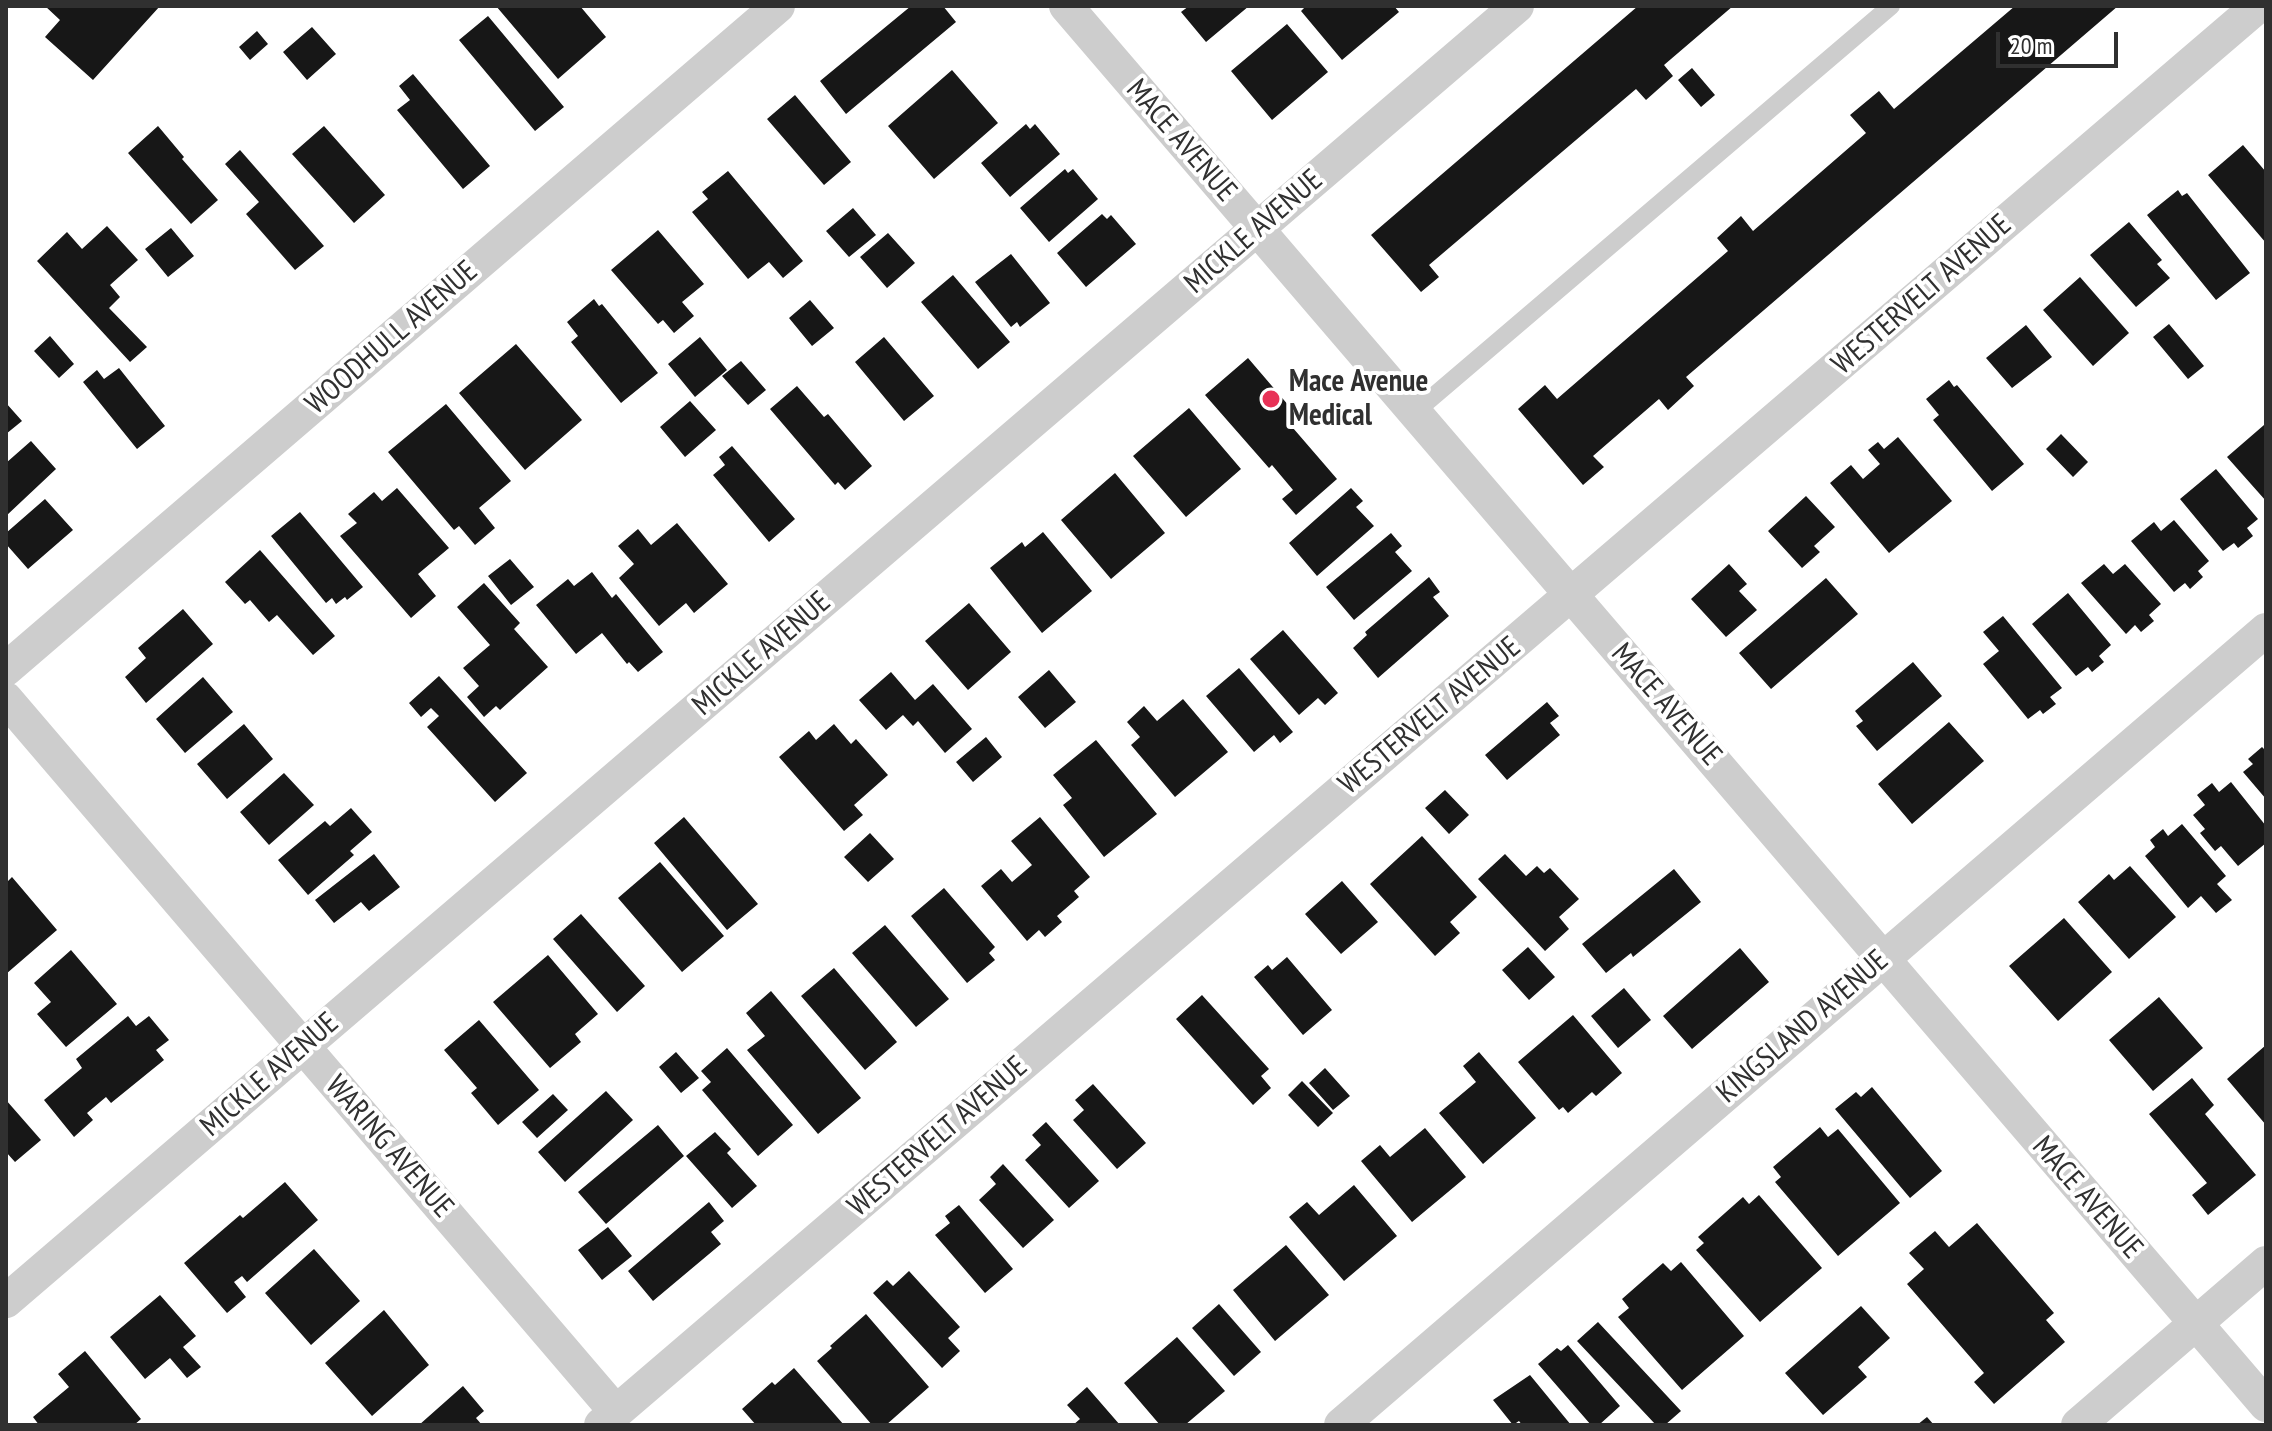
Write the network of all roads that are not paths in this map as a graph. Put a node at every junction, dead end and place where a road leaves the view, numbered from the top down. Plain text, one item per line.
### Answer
1 (778, 6) edge
2 (1066, 6) edge
3 (1517, 6) edge
4 (1891, 6) edge
5 (2258, 6) edge
6 (1257, 229) junction
7 (1415, 412) junction
8 (1572, 595) junction
9 (2266, 630) edge
10 (6, 669) edge
11 (6, 699) edge
12 (1882, 959) junction
13 (304, 1046) junction
14 (2266, 1263) edge
15 (6, 1301) edge
16 (2195, 1324) junction
17 (2266, 1405) edge
18 (609, 1418) edge
19 (1341, 1425) edge
20 (2078, 1425) edge

1 - 10 street, WOODHULL AVENUE
2 - 6 street, MACE AVENUE
3 - 6 street, MICKLE AVENUE
4 - 7 lane
5 - 8 street, WESTERVELT AVENUE
6 - 7 street, MACE AVENUE
6 - 13 street, MICKLE AVENUE
7 - 8 street, MACE AVENUE
8 - 12 street, MACE AVENUE
8 - 18 street, WESTERVELT AVENUE
9 - 12 street, KINGSLAND AVENUE
11 - 13 street, WARING AVENUE
12 - 16 street, MACE AVENUE
12 - 19 street, KINGSLAND AVENUE
13 - 15 street, MICKLE AVENUE
13 - 18 street, WARING AVENUE
14 - 16 street
16 - 17 street, MACE AVENUE
16 - 20 street

